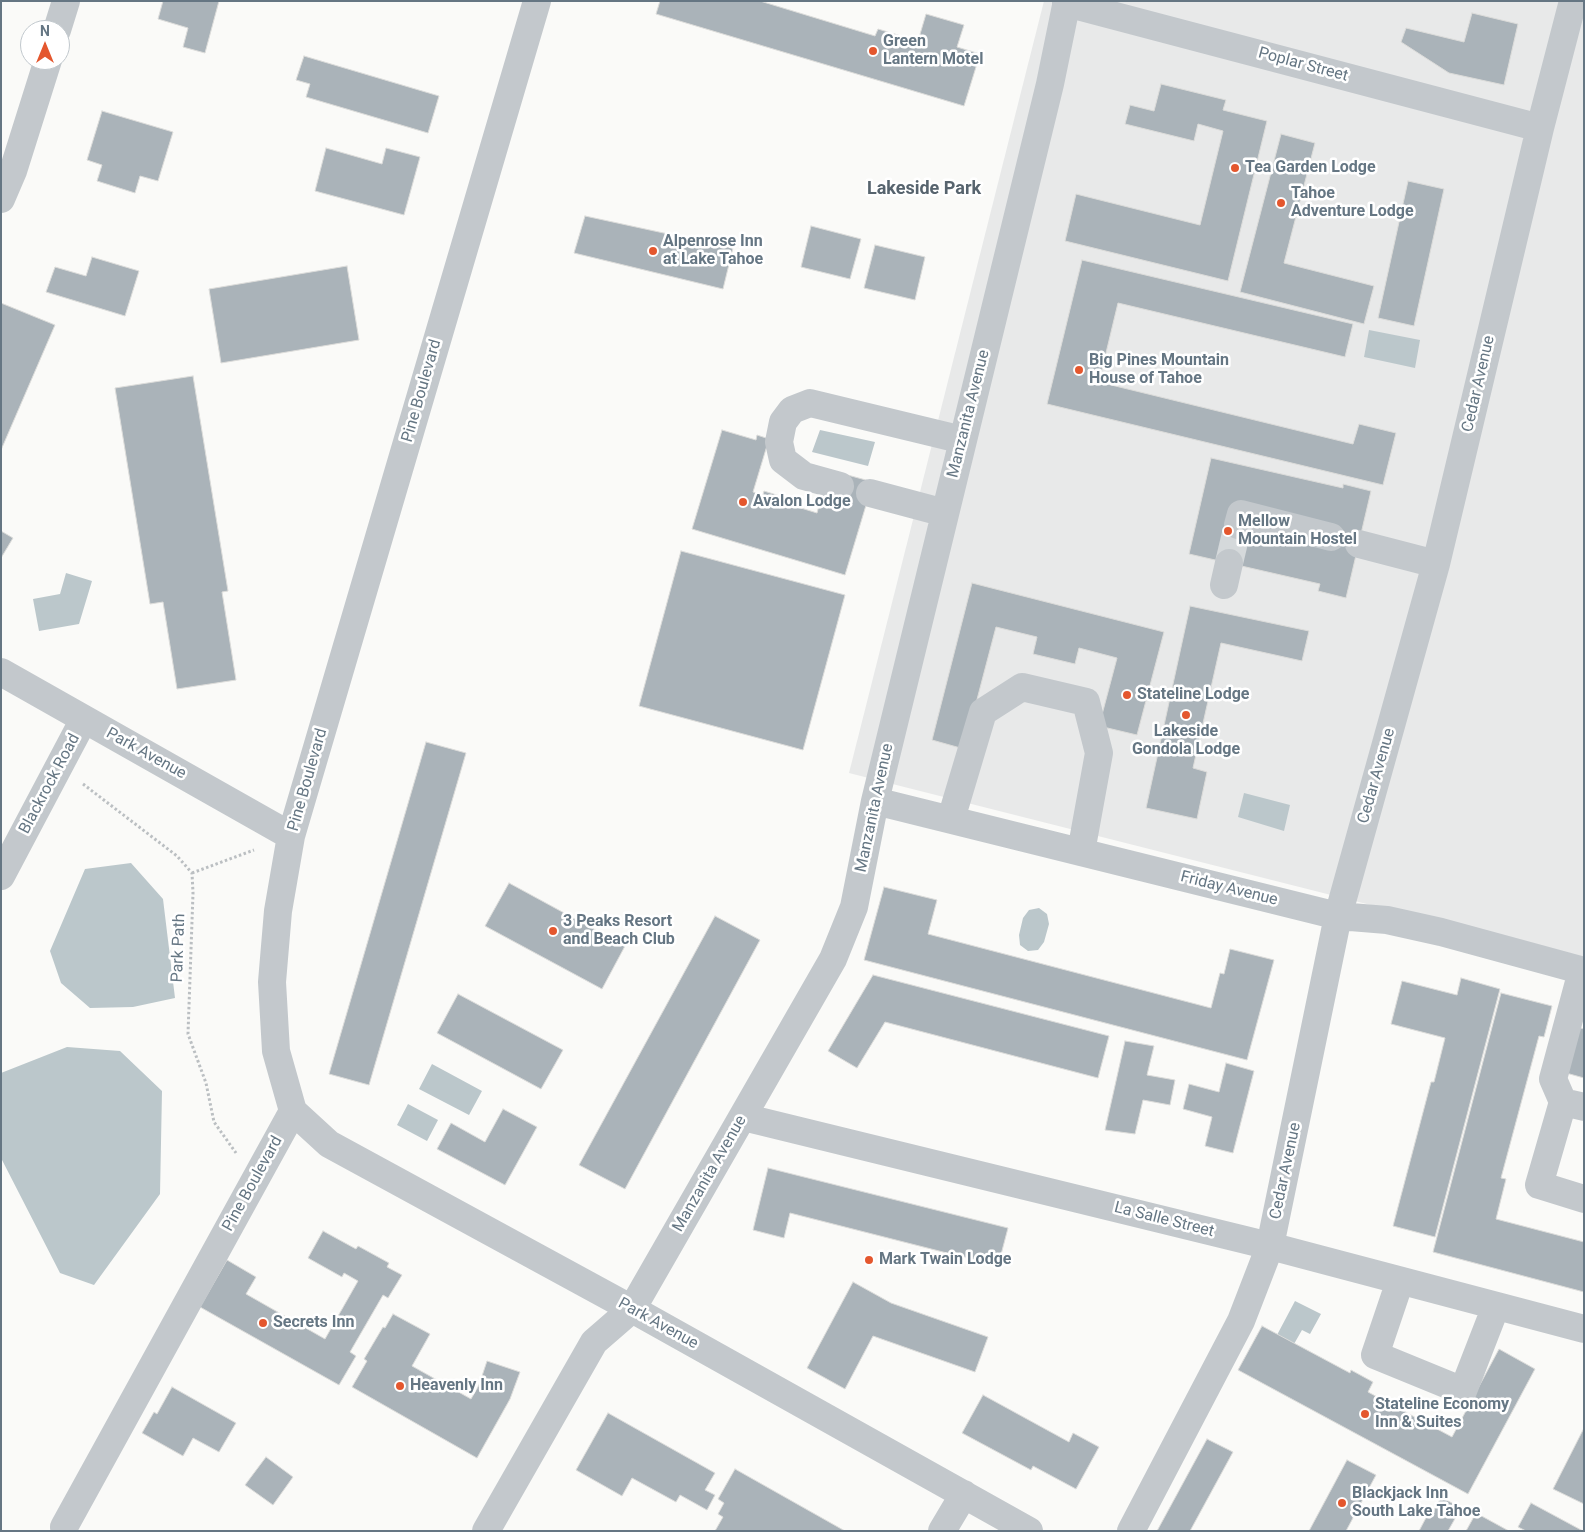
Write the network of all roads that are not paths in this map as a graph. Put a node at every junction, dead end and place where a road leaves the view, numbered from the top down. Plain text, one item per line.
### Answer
1 (66, 1) edge
2 (537, 1) edge
3 (1573, 1) edge
4 (1067, 2) edge
5 (60, 20) edge
6 (45, 70) edge
7 (1540, 128) junction
8 (1, 199) edge
9 (963, 440) junction
10 (840, 486) dead end
11 (870, 493) dead end
12 (945, 513) junction
13 (1238, 525) dead end
14 (1331, 537) dead end
15 (1359, 544) dead end
16 (1436, 564) junction
17 (1, 672) edge
18 (84, 719) junction
19 (875, 801) junction
20 (951, 819) junction
21 (291, 836) junction
22 (1081, 852) junction
23 (1, 876) edge
24 (1338, 916) junction
25 (1583, 971) edge
26 (1574, 1104) edge
27 (293, 1110) junction
28 (743, 1117) junction
29 (1584, 1199) edge
30 (1270, 1246) junction
31 (1400, 1281) junction
32 (1496, 1306) junction
33 (632, 1309) junction
34 (1584, 1329) edge
35 (964, 1494) junction
36 (64, 1527) dead end
37 (486, 1531) edge
38 (942, 1531) edge
39 (1029, 1531) edge
40 (1131, 1531) edge

1 - 5 street
2 - 21 street, Pine Boulevard
3 - 7 street, Cedar Avenue
4 - 7 street, Poplar Street
4 - 9 street, Manzanita Avenue
6 - 8 street
7 - 16 street, Cedar Avenue
9 - 10 street
9 - 12 street, Manzanita Avenue
11 - 12 street
12 - 19 street, Manzanita Avenue
13 - 14 street
15 - 16 street
16 - 24 street, Cedar Avenue
17 - 18 street, Park Avenue
18 - 21 street, Park Avenue
18 - 23 street, Blackrock Road
19 - 20 street, Friday Avenue
19 - 28 street, Manzanita Avenue
20 - 22 street, Friday Avenue
20 - 22 street
21 - 27 street, Pine Boulevard
22 - 24 street, Friday Avenue
24 - 25 street, Friday Avenue
24 - 30 street, Cedar Avenue
25 - 26 street
26 - 29 street
27 - 33 street, Park Avenue
27 - 36 street, Pine Boulevard
28 - 30 street, La Salle Street
28 - 33 street, Manzanita Avenue
30 - 31 street, La Salle Street
30 - 40 street, Cedar Avenue
31 - 32 street, La Salle Street
31 - 32 street
32 - 34 street, La Salle Street
33 - 35 street, Park Avenue
33 - 37 street, Manzanita Avenue
35 - 38 street
35 - 39 street, Park Avenue

